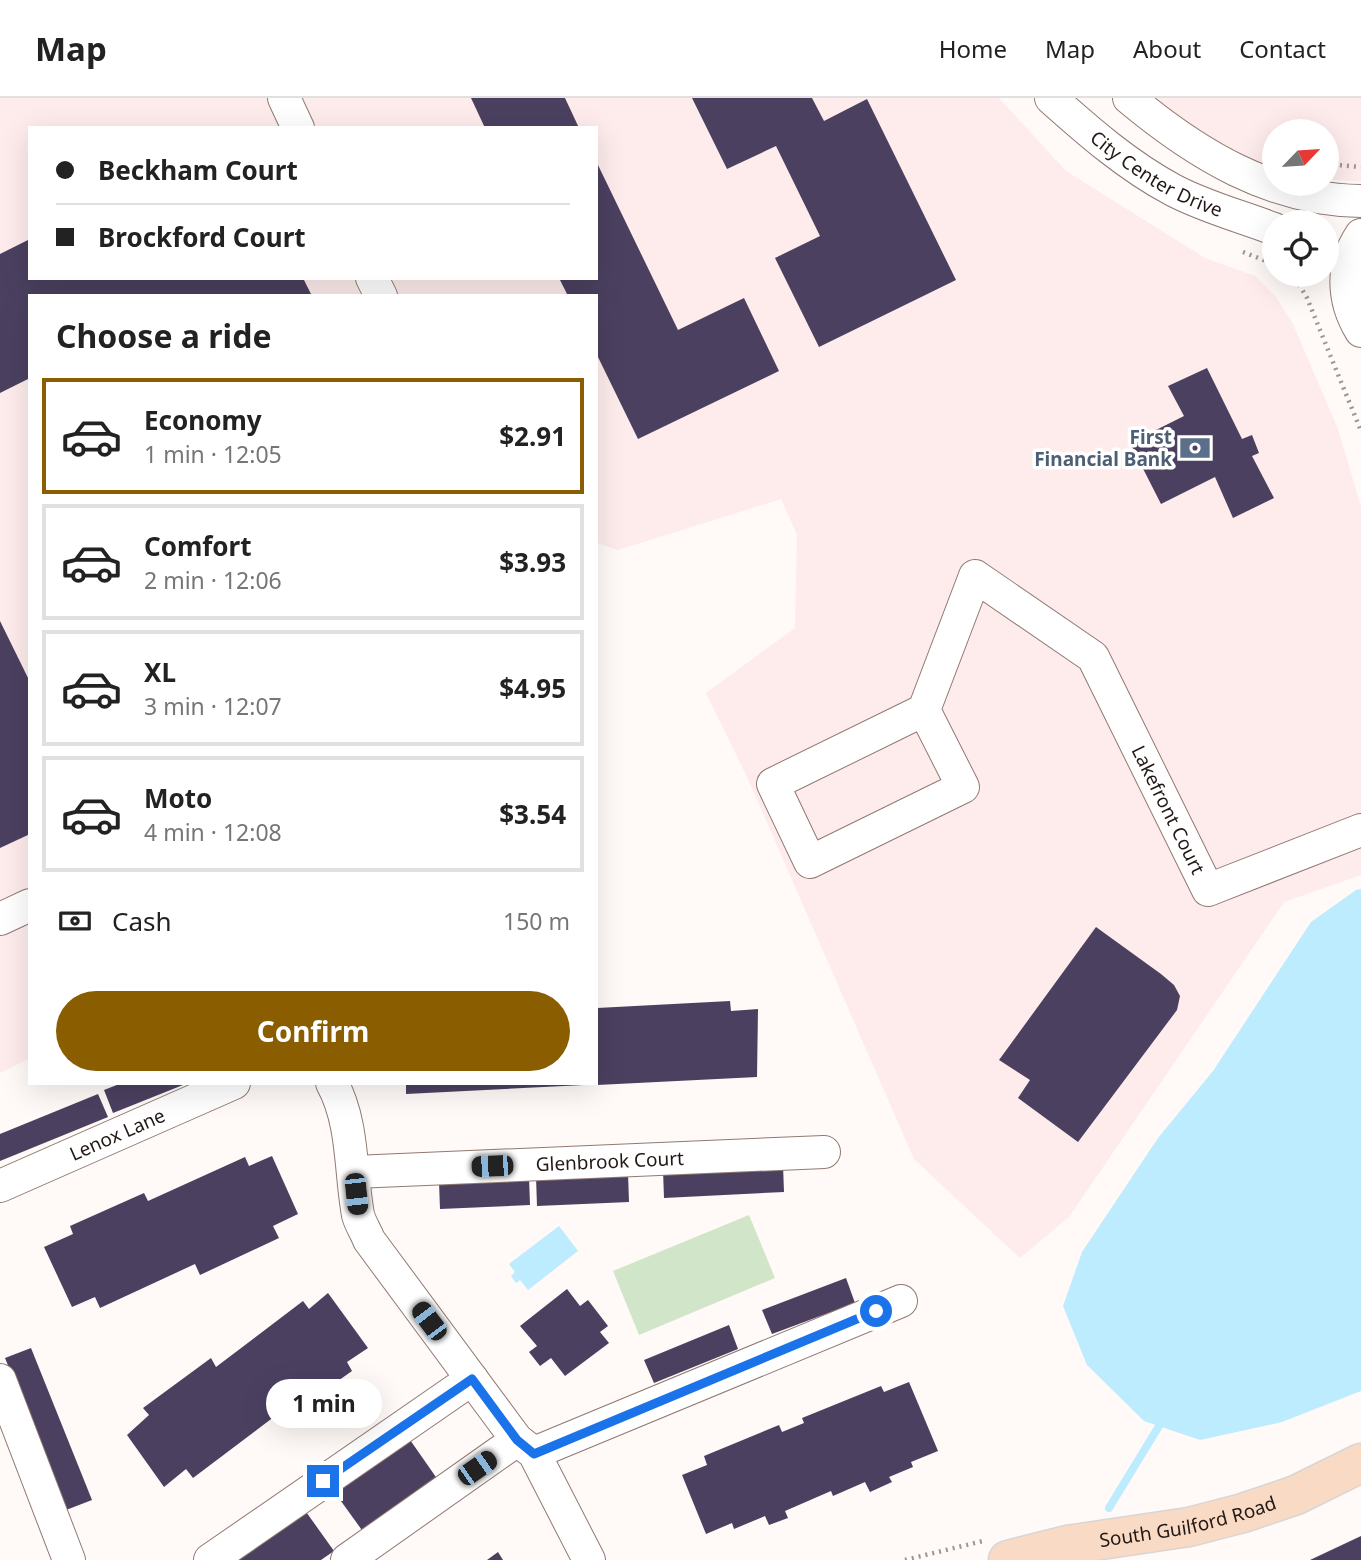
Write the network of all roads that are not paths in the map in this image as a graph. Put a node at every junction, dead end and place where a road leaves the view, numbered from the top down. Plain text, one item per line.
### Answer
1 (284, 98) edge
2 (1051, 98) edge
3 (1129, 98) edge
4 (297, 126) edge
5 (1361, 201) edge
6 (1262, 225) edge
7 (1361, 235) edge
8 (1339, 282) edge
9 (1346, 292) junction
10 (1361, 331) edge
11 (924, 710) junction
12 (1361, 830) edge
13 (28, 906) edge
14 (0, 919) edge
15 (228, 1085) edge
16 (333, 1085) edge
17 (824, 1152) dead end
18 (354, 1172) junction
19 (0, 1186) edge
20 (901, 1301) dead end
21 (472, 1379) junction
22 (0, 1380) edge
23 (525, 1447) junction
24 (1361, 1463) edge
25 (69, 1560) edge
26 (210, 1560) edge
27 (347, 1560) edge
28 (589, 1560) edge
29 (1008, 1560) edge

1 - 4 street
2 - 6 street, City Center Drive
3 - 5 street, City Center Drive
7 - 9 street
8 - 9 street
9 - 10 street
11 - 11 street
11 - 12 street, Lakefront Court
13 - 14 street
15 - 19 street, Lenox Lane
16 - 18 street
17 - 18 street, Glenbrook Court
18 - 21 street
20 - 23 street
21 - 23 street
21 - 26 street
22 - 25 street
23 - 27 street
23 - 28 street
24 - 29 main road, South Guilford Road

